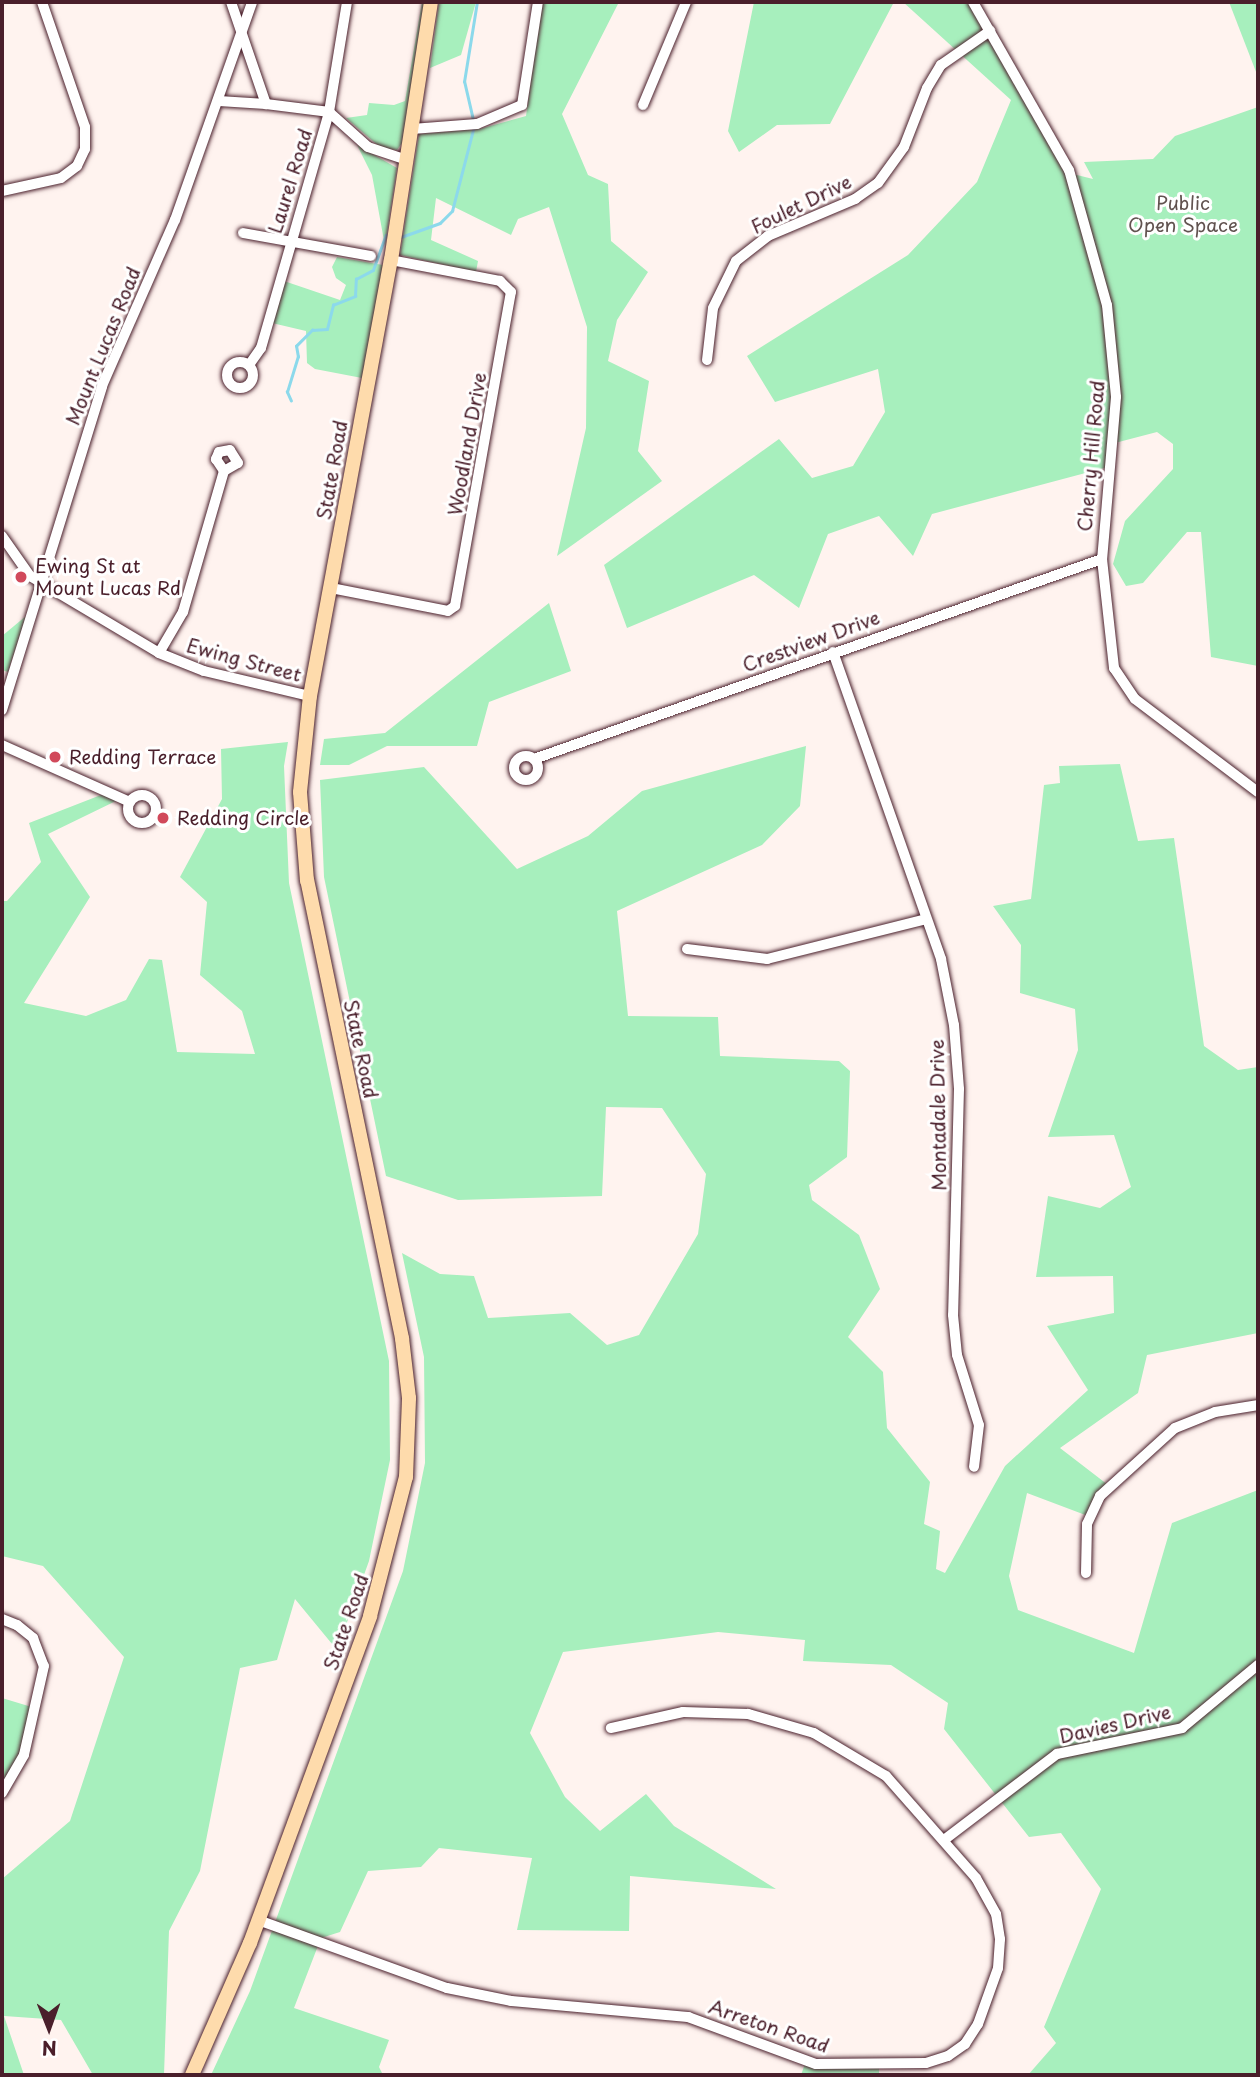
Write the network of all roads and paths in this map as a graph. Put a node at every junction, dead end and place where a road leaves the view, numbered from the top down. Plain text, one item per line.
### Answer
1 (42, 2) edge
2 (231, 2) edge
3 (252, 2) edge
4 (347, 2) edge
5 (431, 2) edge
6 (538, 2) edge
7 (686, 2) edge
8 (972, 2) edge
9 (241, 32) junction
10 (990, 32) junction
11 (219, 101) junction
12 (266, 104) junction
13 (643, 105) dead end
14 (329, 112) junction
15 (412, 129) junction
16 (407, 160) junction
17 (2, 191) edge
18 (243, 233) dead end
19 (290, 241) junction
20 (371, 256) dead end
21 (391, 260) junction
22 (707, 360) dead end
23 (250, 365) dead end
24 (224, 471) dead end
25 (2, 536) edge
26 (1102, 559) junction
27 (41, 583) junction
28 (331, 588) junction
29 (833, 652) junction
30 (159, 653) junction
31 (310, 696) junction
32 (2, 710) edge
33 (2, 745) edge
34 (534, 759) dead end
35 (1258, 792) edge
36 (130, 802) dead end
37 (926, 919) junction
38 (687, 949) dead end
39 (1258, 1405) edge
40 (974, 1467) dead end
41 (1086, 1573) dead end
42 (2, 1619) edge
43 (1258, 1665) edge
44 (611, 1727) dead end
45 (2, 1793) edge
46 (944, 1840) junction
47 (258, 1920) junction
48 (192, 2075) edge

1 - 17 street
2 - 9 street
3 - 9 street, Mount Lucas Road
4 - 14 street, Laurel Road
5 - 15 highway, State Road
6 - 15 street
7 - 13 street
8 - 10 street, Cherry Hill Road
9 - 11 street, Mount Lucas Road
9 - 12 street
10 - 22 street, Foulet Drive
10 - 26 street, Cherry Hill Road
11 - 12 street
11 - 27 street, Mount Lucas Road
12 - 14 street
14 - 16 street
14 - 19 street, Laurel Road
15 - 16 highway, State Road
16 - 21 highway, State Road
18 - 19 street
19 - 20 street
19 - 23 street, Laurel Road
21 - 28 highway, State Road
21 - 28 street, Woodland Drive
24 - 30 street
25 - 27 street, Ewing Street
26 - 29 street, Crestview Drive
26 - 35 street, Cherry Hill Road
27 - 30 street, Ewing Street
27 - 32 street, Mount Lucas Road
28 - 31 highway, State Road
29 - 34 street, Crestview Drive
29 - 37 street, Montadale Drive
30 - 31 street, Ewing Street
31 - 47 highway, State Road
33 - 36 street
37 - 38 street
37 - 40 street, Montadale Drive
39 - 41 street
42 - 45 street
43 - 46 street, Davies Drive
44 - 46 street, Arreton Road
46 - 47 street, Arreton Road
47 - 48 highway, State Road

